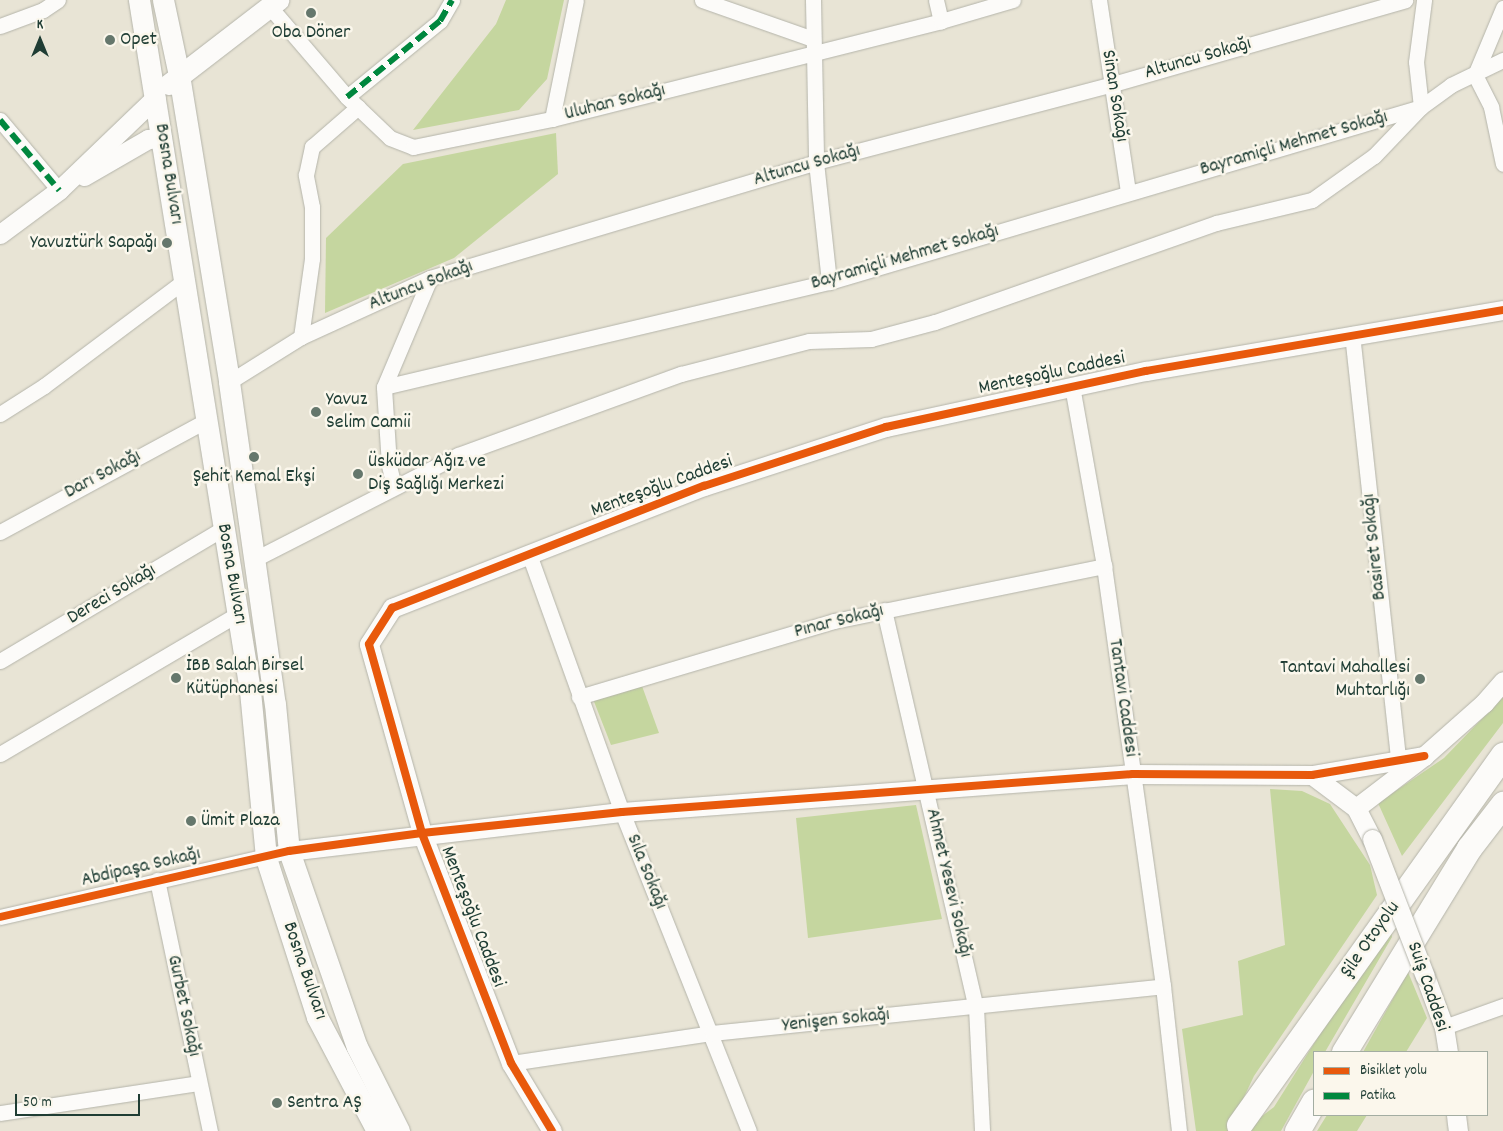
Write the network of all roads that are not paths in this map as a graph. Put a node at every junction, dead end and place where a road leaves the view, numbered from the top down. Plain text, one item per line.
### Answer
1 (54, 0) edge
2 (58, 0) edge
3 (139, 0) edge
4 (163, 0) edge
5 (452, 0) edge
6 (576, 0) edge
7 (702, 0) edge
8 (813, 0) edge
9 (936, 0) edge
10 (1012, 0) edge
11 (1099, 0) edge
12 (1406, 0) edge
13 (1424, 0) edge
14 (274, 3) edge
15 (1503, 8) edge
16 (0, 18) edge
17 (941, 21) junction
18 (0, 26) edge
19 (143, 26) junction
20 (813, 45) junction
21 (1503, 60) edge
22 (179, 75) junction
23 (1475, 75) junction
24 (1113, 84) junction
25 (156, 97) junction
26 (353, 102) junction
27 (1497, 106) edge
28 (1421, 107) junction
29 (552, 119) junction
30 (0, 120) edge
31 (162, 138) junction
32 (816, 162) junction
33 (1503, 164) edge
34 (59, 190) junction
35 (1128, 192) junction
36 (0, 234) edge
37 (430, 278) junction
38 (184, 281) junction
39 (829, 282) junction
40 (1503, 310) edge
41 (1352, 334) junction
42 (302, 337) junction
43 (229, 382) junction
44 (1072, 386) junction
45 (384, 387) junction
46 (0, 414) edge
47 (207, 420) junction
48 (394, 488) junction
49 (222, 528) junction
50 (0, 532) edge
51 (529, 554) junction
52 (255, 559) junction
53 (1104, 566) junction
54 (884, 610) junction
55 (238, 614) junction
56 (0, 661) edge
57 (1503, 681) edge
58 (579, 696) junction
59 (0, 754) edge
60 (1503, 755) edge
61 (1424, 756) junction
62 (1398, 760) junction
63 (1133, 774) junction
64 (1312, 775) junction
65 (926, 790) junction
66 (1503, 804) edge
67 (1356, 808) junction
68 (622, 812) junction
69 (422, 833) junction
70 (289, 851) junction
71 (266, 858) junction
72 (157, 880) junction
73 (0, 917) edge
74 (1163, 986) junction
75 (1503, 1006) edge
76 (976, 1007) junction
77 (1444, 1028) junction
78 (712, 1033) junction
79 (1345, 1051) edge
80 (1448, 1051) edge
81 (511, 1063) junction
82 (200, 1083) junction
83 (1313, 1104) edge
84 (0, 1113) edge
85 (1456, 1116) edge
86 (1239, 1125) dead end
87 (210, 1131) edge
88 (377, 1131) edge
89 (399, 1131) edge
90 (552, 1131) edge
91 (748, 1131) edge
92 (982, 1131) edge
93 (1179, 1131) edge
94 (1297, 1131) edge
95 (1458, 1131) edge

1 - 16 street
2 - 18 street
3 - 19 main road, Bosna Bulvarı
4 - 22 main road, Bosna Bulvarı
5 - 26 street
6 - 29 street
7 - 20 street
8 - 20 street
9 - 17 street
10 - 17 street, Uluhan Sokağı
11 - 24 street, Sinan Sokağı
12 - 24 street, Altuncu Sokağı
13 - 28 street
14 - 22 main road
14 - 26 street, Uluhan Sokağı
15 - 23 street
17 - 20 street, Uluhan Sokağı
19 - 22 main road
19 - 25 main road, Bosna Bulvarı
20 - 29 street, Uluhan Sokağı
20 - 32 street
21 - 23 street
22 - 25 main road
22 - 43 main road, Bosna Bulvarı
23 - 27 street
23 - 28 street
24 - 32 street, Altuncu Sokağı
24 - 35 street, Sinan Sokağı
25 - 31 main road, Bosna Bulvarı
25 - 34 street
26 - 29 street, Uluhan Sokağı
26 - 42 street
27 - 33 street
28 - 35 street, Bayramiçli Mehmet Sokağı
28 - 48 street
30 - 34 street
31 - 34 street
31 - 38 main road, Bosna Bulvarı
32 - 37 street, Altuncu Sokağı
32 - 39 street
34 - 36 street
35 - 39 street, Bayramiçli Mehmet Sokağı
37 - 42 street, Altuncu Sokağı
37 - 45 street
38 - 46 street
38 - 47 main road, Bosna Bulvarı
39 - 45 street, Bayramiçli Mehmet Sokağı
40 - 41 street, Menteşoğlu Caddesi
41 - 44 street, Menteşoğlu Caddesi
41 - 62 street, Basiret Sokağı
42 - 43 street, Altuncu Sokağı
43 - 52 main road, Bosna Bulvarı
44 - 51 street, Menteşoğlu Caddesi
44 - 53 street, Tantavi Caddesi
45 - 48 street
47 - 49 main road, Bosna Bulvarı
47 - 50 street, Darı Sokağı
48 - 52 street
49 - 55 main road, Bosna Bulvarı
49 - 56 street, Dereci Sokağı
51 - 58 street, Sıla Sokağı
51 - 69 street, Menteşoğlu Caddesi
52 - 70 main road, Bosna Bulvarı
53 - 54 street, Pınar Sokağı
53 - 63 street, Tantavi Caddesi
54 - 58 street, Pınar Sokağı
54 - 65 street, Ahmet Yesevi Sokağı
55 - 59 street
55 - 71 main road, Bosna Bulvarı
57 - 61 street
58 - 68 street, Sıla Sokağı
60 - 86 highway, Şile Otoyolu
61 - 62 street
61 - 67 street
62 - 64 street
63 - 64 street
63 - 65 street
63 - 74 street, Tantavi Caddesi
64 - 67 street
65 - 68 street
65 - 76 street, Ahmet Yesevi Sokağı
66 - 79 highway, Şile Otoyolu
67 - 77 street, Suiş Caddesi, bridge
68 - 69 street
68 - 78 street, Sıla Sokağı
69 - 70 street
69 - 81 street, Menteşoğlu Caddesi
70 - 71 street, Abdipaşa Sokağı
70 - 89 main road, Bosna Bulvarı
71 - 72 street, Abdipaşa Sokağı
71 - 88 main road, Bosna Bulvarı
72 - 73 street, Abdipaşa Sokağı
72 - 82 street, Gurbet Sokağı
74 - 76 street, Yenişen Sokağı
74 - 93 street, Tantavi Caddesi
75 - 77 street
76 - 78 street, Yenişen Sokağı
76 - 92 street, Ahmet Yesevi Sokağı
77 - 80 street, Suiş Caddesi
78 - 81 street, Yenişen Sokağı
78 - 91 street, Sıla Sokağı
81 - 90 street, Menteşoğlu Caddesi
82 - 84 street
82 - 87 street, Gurbet Sokağı
83 - 94 highway
85 - 95 street

